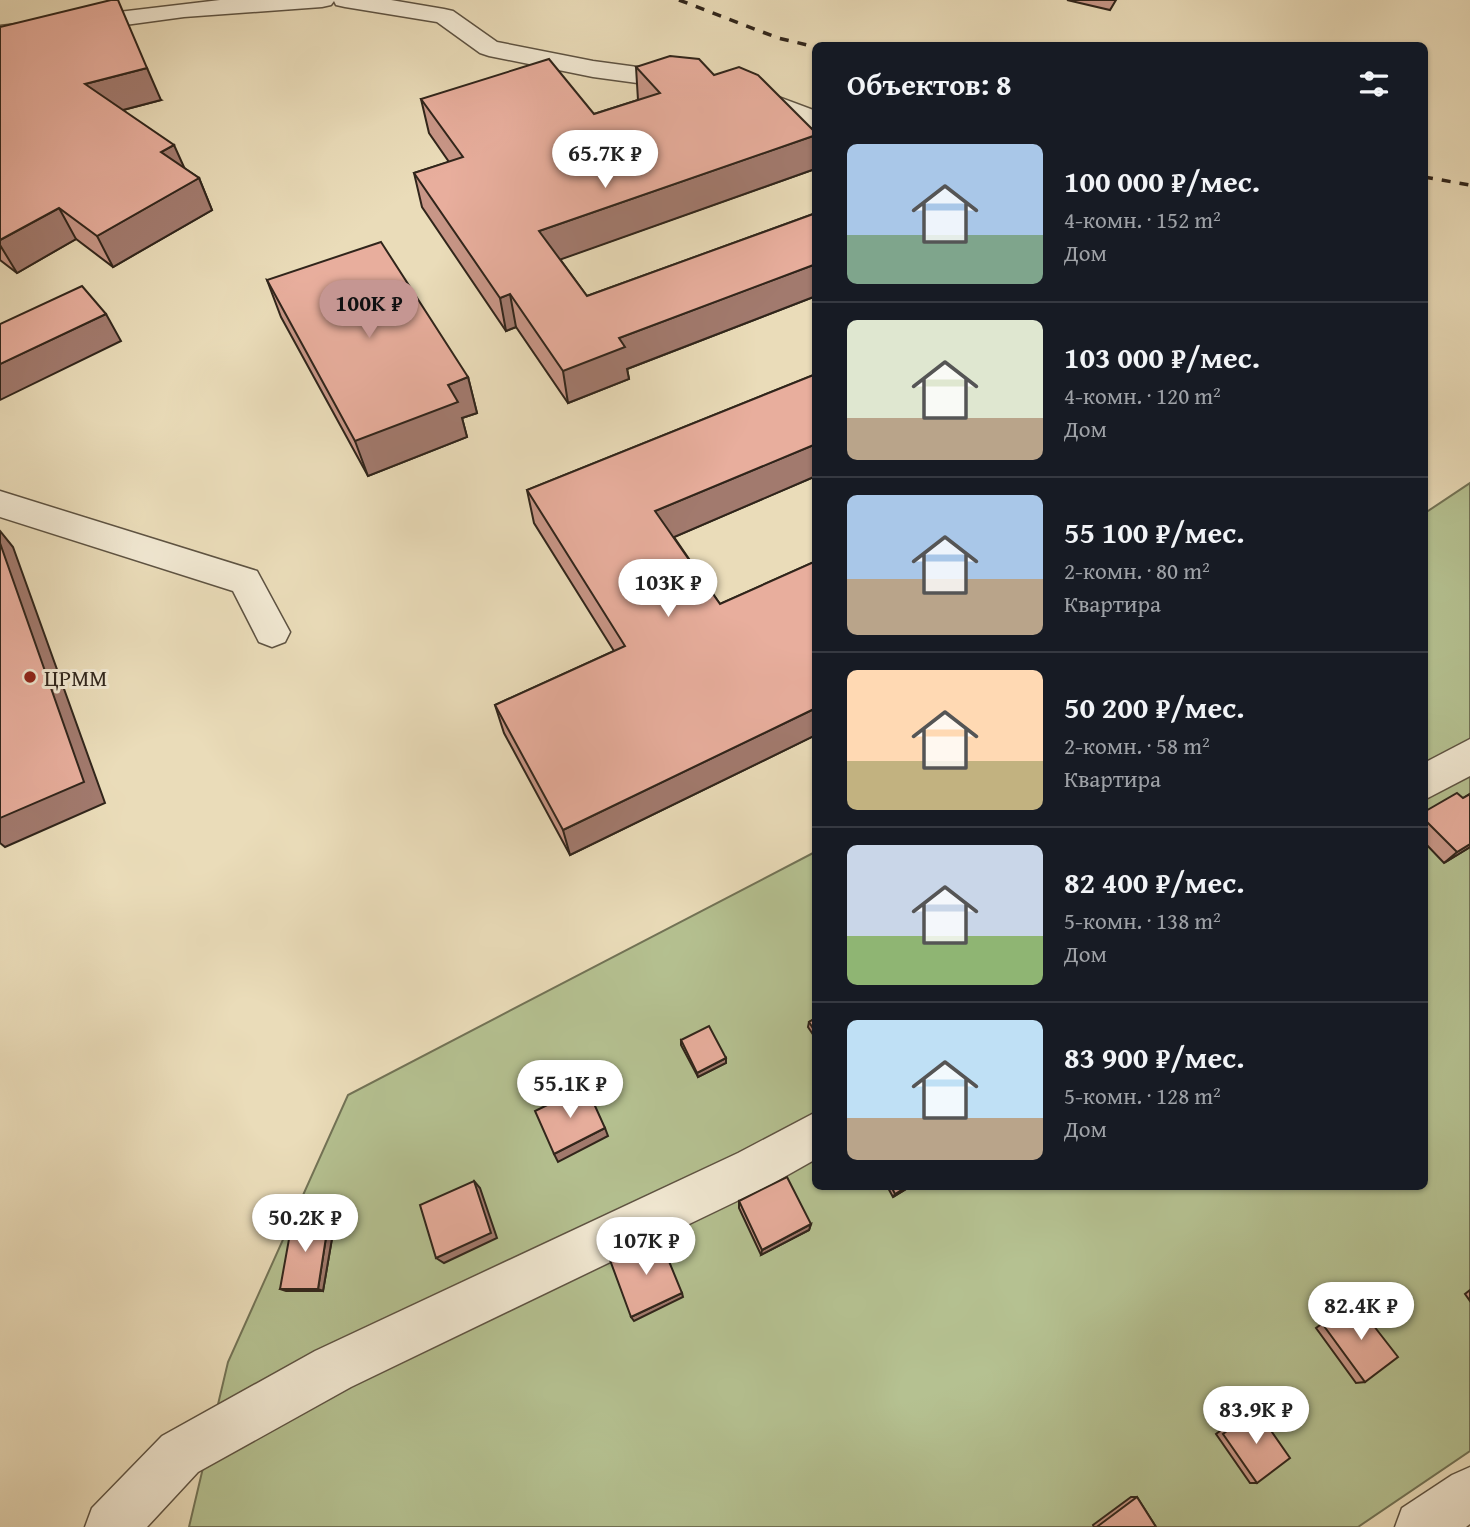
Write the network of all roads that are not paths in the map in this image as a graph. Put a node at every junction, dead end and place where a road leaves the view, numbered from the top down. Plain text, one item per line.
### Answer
1 (322, 0) edge
2 (345, 0) edge
3 (0, 34) edge
4 (812, 119) edge
5 (0, 504) edge
6 (272, 632) dead end
7 (1470, 756) edge
8 (1428, 781) edge
9 (812, 1136) edge
10 (1470, 1493) edge
11 (111, 1527) edge
12 (1421, 1527) edge

1 - 3 street
2 - 4 street
5 - 6 street
7 - 8 street
9 - 11 street
10 - 12 street

